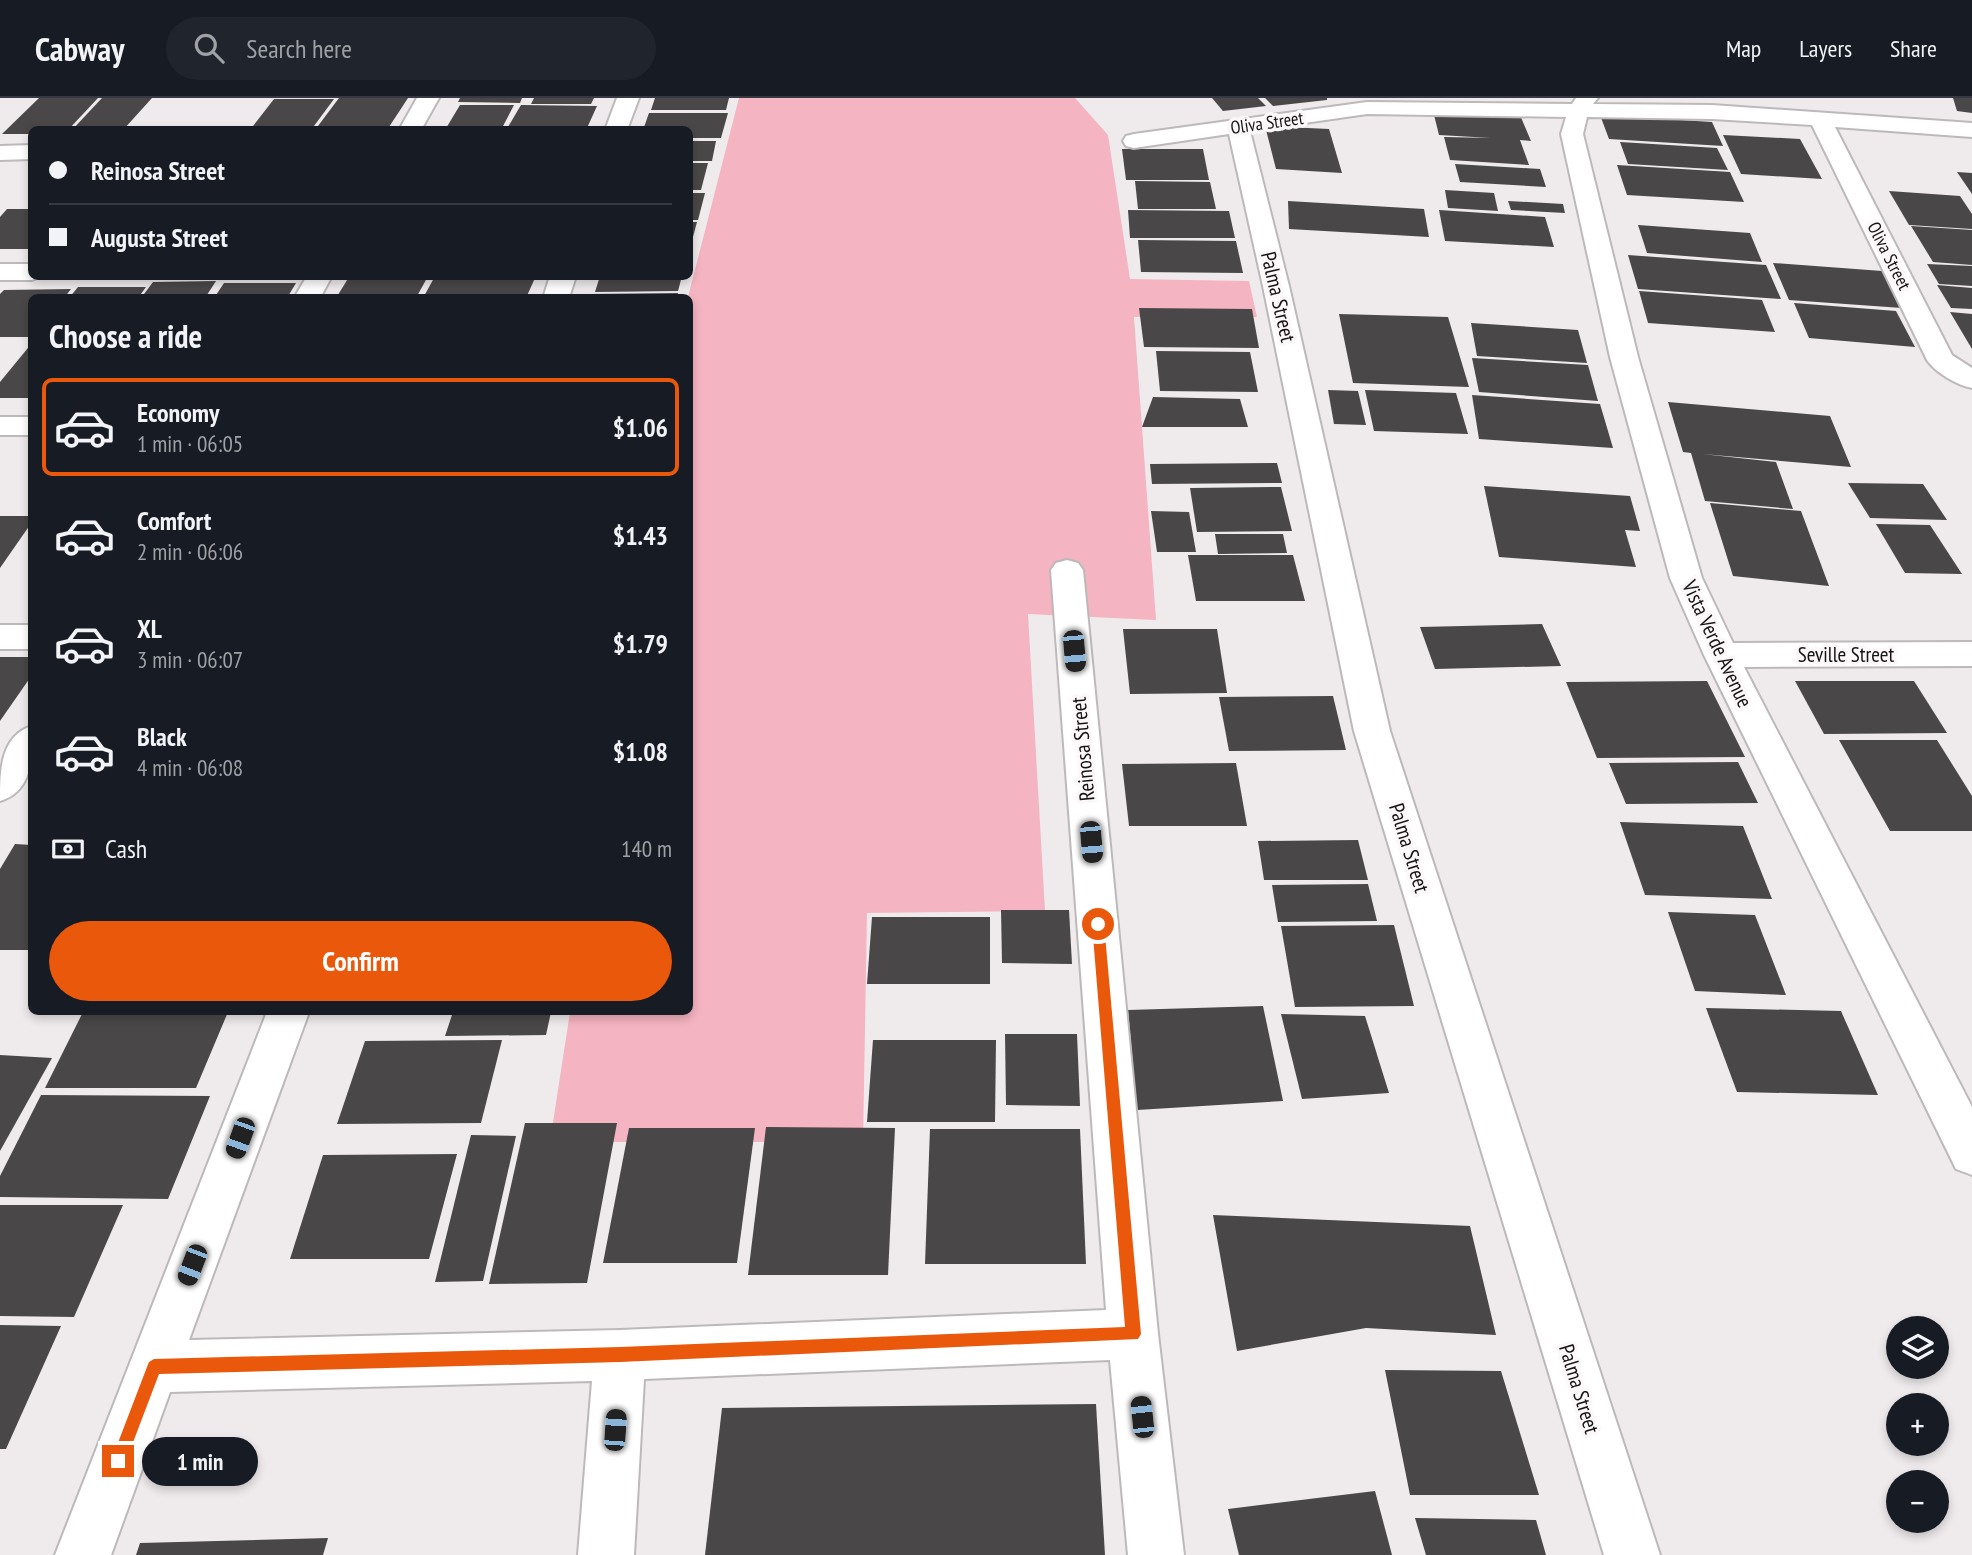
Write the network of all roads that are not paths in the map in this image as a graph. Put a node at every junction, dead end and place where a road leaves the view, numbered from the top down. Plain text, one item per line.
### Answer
1 (428, 98) edge
2 (628, 98) edge
3 (1583, 105) edge
4 (1820, 119) junction
5 (412, 126) edge
6 (618, 126) edge
7 (1238, 127) junction
8 (1972, 130) edge
9 (1134, 141) dead end
10 (28, 152) edge
11 (0, 153) edge
12 (0, 272) edge
13 (28, 272) edge
14 (1972, 380) edge
15 (0, 426) edge
16 (28, 426) edge
17 (1067, 569) dead end
18 (0, 637) edge
19 (28, 637) edge
20 (1972, 654) edge
21 (1721, 656) junction
22 (28, 744) edge
23 (0, 787) edge
24 (287, 1015) edge
25 (1972, 1154) edge
26 (1133, 1334) junction
27 (620, 1355) junction
28 (154, 1367) junction
29 (83, 1555) edge
30 (606, 1555) edge
31 (1156, 1555) edge
32 (1632, 1555) edge

1 - 5 street
2 - 6 street
3 - 4 street, Oliva Street
3 - 7 street, Oliva Street
3 - 21 street, Vista Verde Avenue
4 - 8 street, Oliva Street
4 - 14 street, Oliva Street
7 - 9 street, Oliva Street
7 - 32 street, Palma Street
10 - 11 street
12 - 13 street
15 - 16 street
17 - 26 street, Reinosa Street
18 - 19 street
20 - 21 street, Seville Street
21 - 25 street, Vista Verde Avenue
22 - 23 street
24 - 28 street
26 - 27 street
26 - 31 street, Reinosa Street
27 - 28 street
27 - 30 street
28 - 29 street

